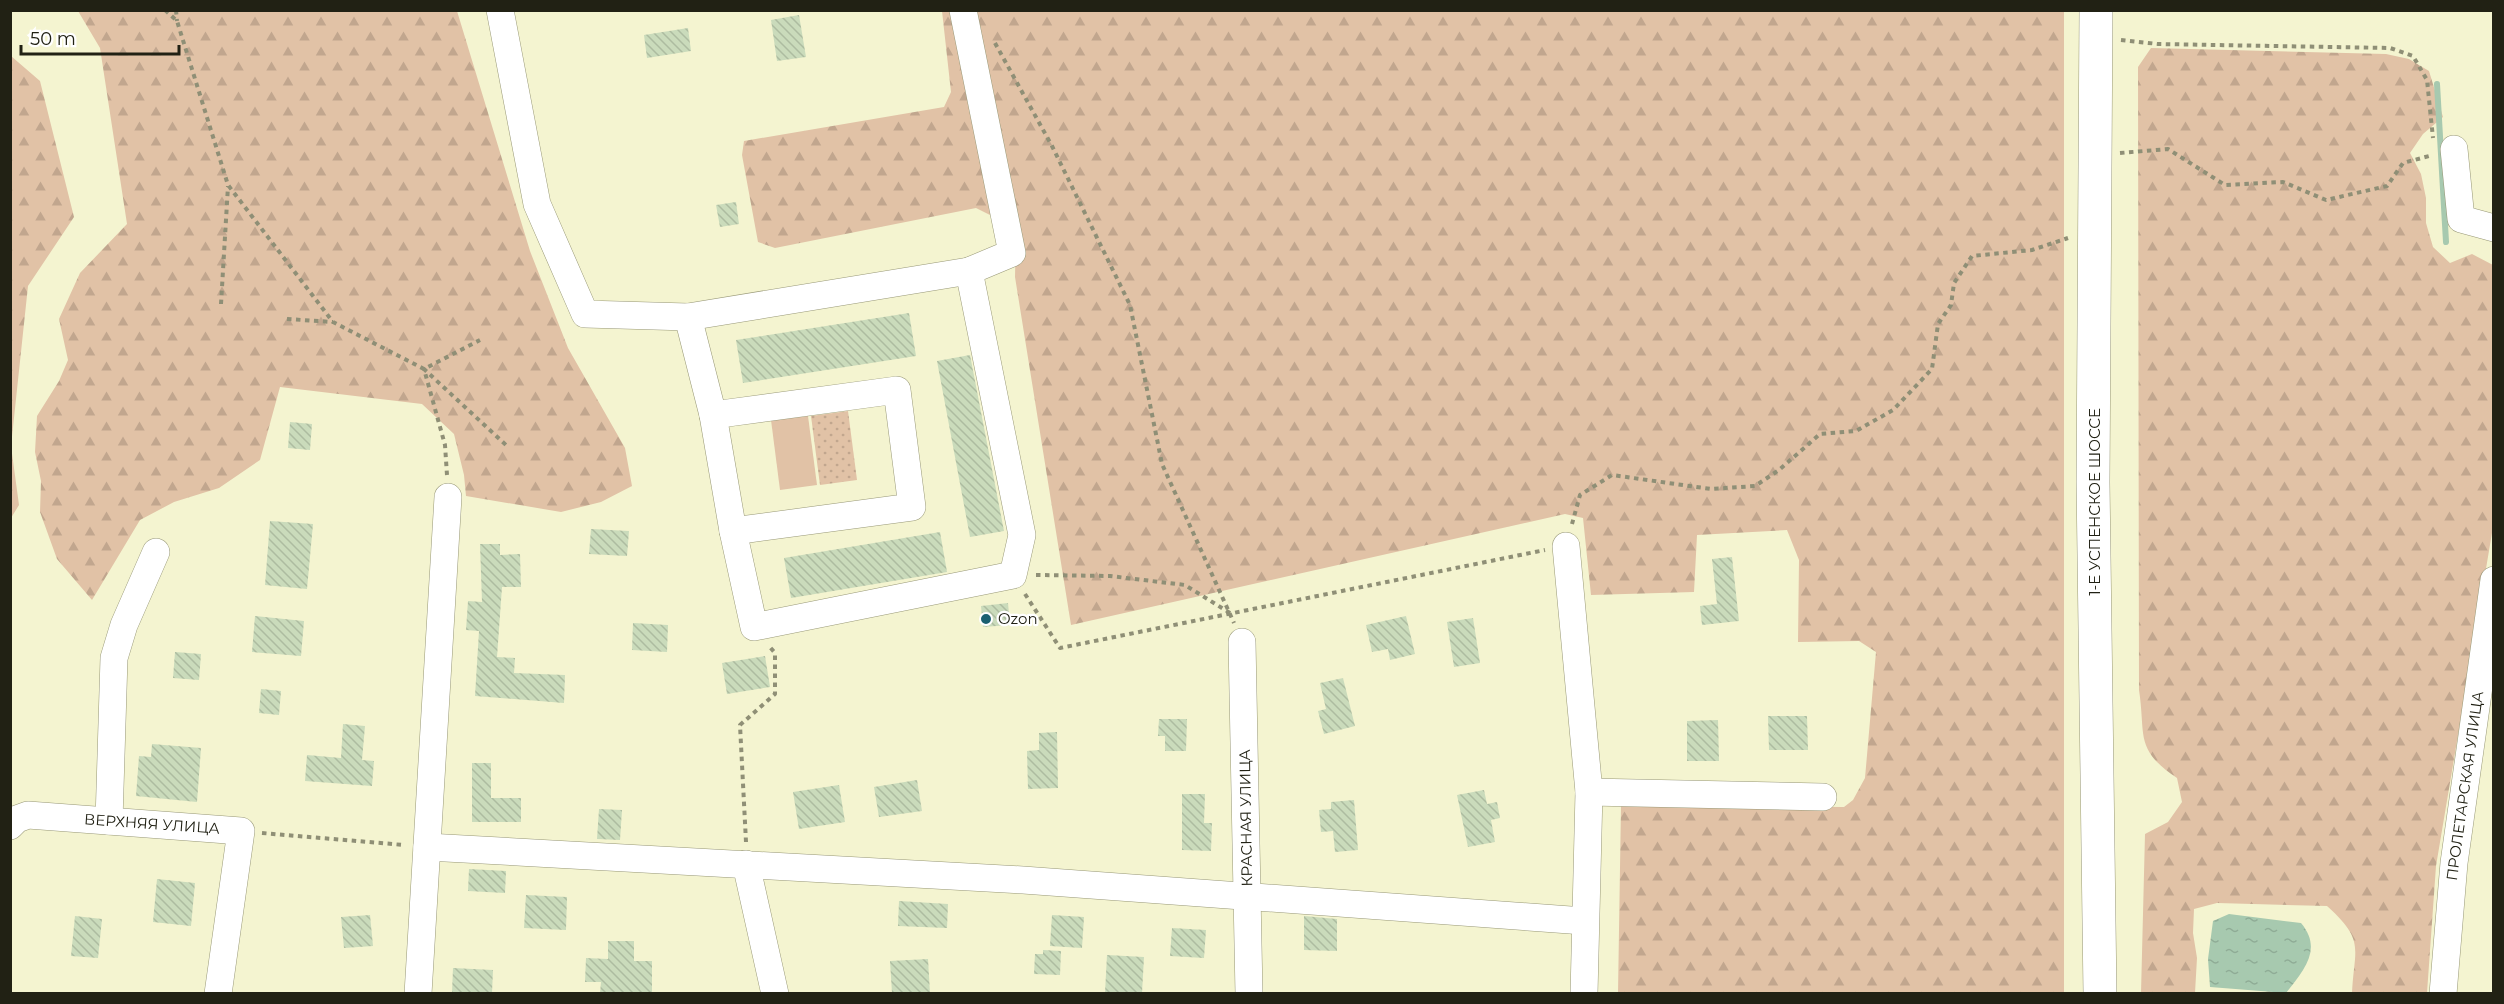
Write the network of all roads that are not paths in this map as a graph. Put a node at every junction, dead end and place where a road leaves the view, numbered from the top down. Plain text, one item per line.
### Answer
1 (500, 10) edge
2 (963, 10) edge
3 (2096, 24) edge
4 (2442, 152) road end
5 (2493, 228) edge
6 (969, 271) junction
7 (688, 317) junction
8 (713, 415) junction
9 (448, 497) road end
10 (733, 531) junction
11 (1566, 546) road end
12 (156, 552) dead end
13 (2493, 580) edge
14 (1242, 642) road end
15 (1589, 792) junction
16 (1823, 797) dead end
17 (109, 821) junction
18 (10, 826) edge
19 (427, 847) junction
20 (746, 864) junction
21 (1248, 896) junction
22 (1584, 921) junction
23 (218, 993) edge
24 (418, 993) edge
25 (775, 993) edge
26 (1249, 993) edge
27 (1584, 993) edge
28 (2100, 993) edge
29 (2443, 993) edge

1 - 7 street
2 - 6 street
3 - 28 main road, 1-Е УСПЕНСКОЕ ШОССЕ
4 - 5 street
6 - 7 street
6 - 10 street
7 - 8 street
8 - 10 street
8 - 10 street
9 - 19 street
11 - 15 street
12 - 17 street
13 - 29 street, ПРОЛЕТАРСКАЯ УЛИЦА
14 - 21 street, КРАСНАЯ УЛИЦА
15 - 16 street
15 - 22 street
17 - 18 street, ВЕРХНЯЯ УЛИЦА
17 - 23 street, ВЕРХНЯЯ УЛИЦА
19 - 20 street
19 - 24 street
20 - 21 street
20 - 25 street
21 - 22 street
21 - 26 street, КРАСНАЯ УЛИЦА
22 - 27 street

